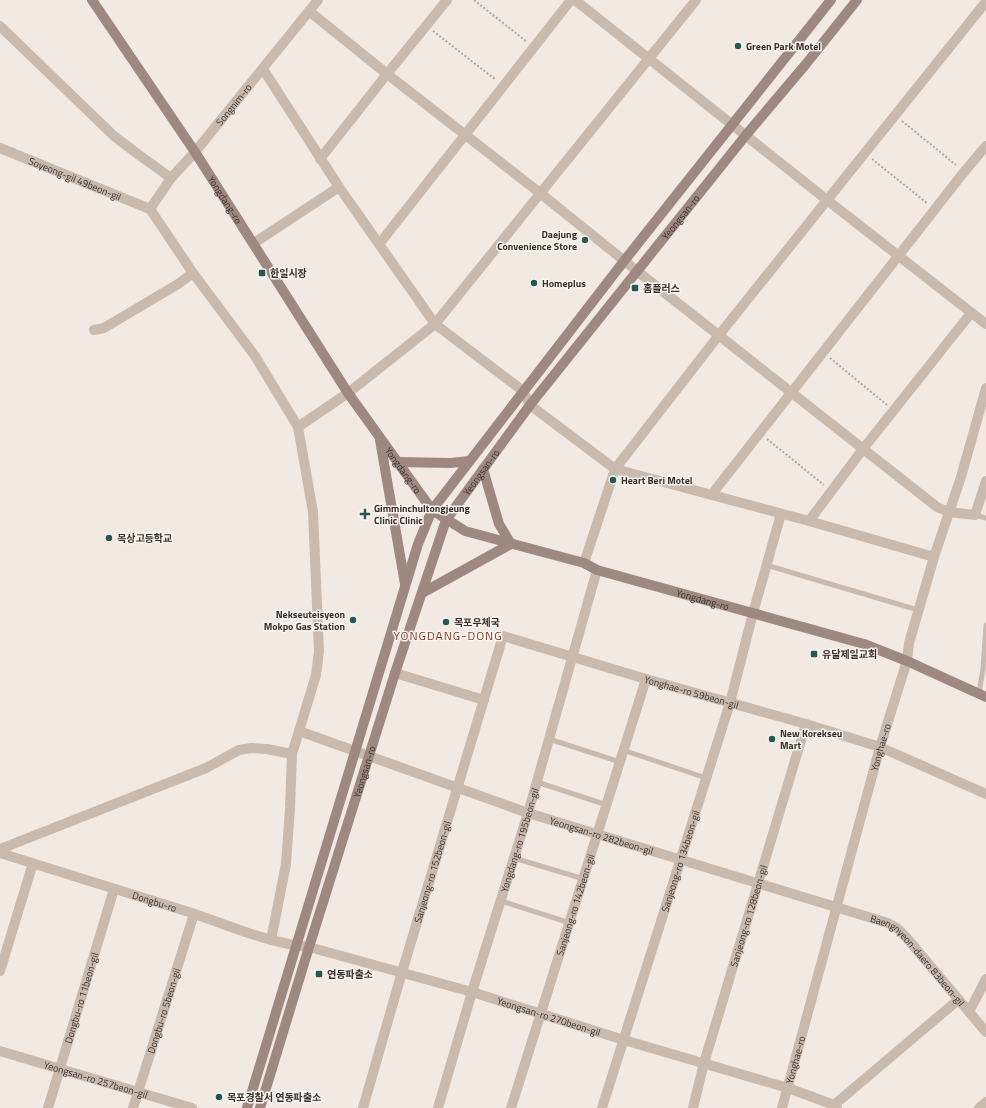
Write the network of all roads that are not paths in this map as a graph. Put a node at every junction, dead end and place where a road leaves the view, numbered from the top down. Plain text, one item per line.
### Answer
1 (92, 0) edge
2 (318, 0) edge
3 (447, 0) edge
4 (571, 0) edge
5 (575, 0) edge
6 (696, 0) edge
7 (831, 0) edge
8 (856, 0) edge
9 (984, 2) edge
10 (309, 11) junction
11 (0, 26) edge
12 (649, 59) junction
13 (263, 69) junction
14 (387, 74) junction
15 (733, 125) junction
16 (465, 134) junction
17 (746, 135) junction
18 (986, 146) edge
19 (0, 148) edge
20 (195, 152) junction
21 (320, 159) junction
22 (171, 178) junction
23 (339, 186) junction
24 (540, 193) junction
25 (827, 200) junction
26 (150, 209) junction
27 (254, 243) junction
28 (380, 243) junction
29 (899, 256) junction
30 (624, 261) junction
31 (637, 271) junction
32 (193, 273) junction
33 (971, 313) junction
34 (435, 324) junction
35 (986, 324) edge
36 (94, 330) dead end
37 (719, 336) junction
38 (986, 388) edge
39 (523, 391) junction
40 (348, 393) junction
41 (791, 393) junction
42 (530, 405) junction
43 (298, 427) junction
44 (379, 436) junction
45 (863, 448) junction
46 (469, 461) junction
47 (397, 462) junction
48 (615, 468) junction
49 (484, 469) junction
50 (986, 482) edge
51 (712, 494) junction
52 (432, 510) junction
53 (949, 512) junction
54 (781, 514) junction
55 (975, 516) junction
56 (986, 518) edge
57 (446, 520) junction
58 (809, 521) junction
59 (511, 544) junction
60 (934, 557) junction
61 (584, 563) junction
62 (766, 565) junction
63 (596, 570) junction
64 (405, 586) junction
65 (422, 593) junction
66 (918, 610) junction
67 (753, 613) junction
68 (986, 625) edge
69 (503, 636) joint
70 (572, 657) junction
71 (907, 661) junction
72 (395, 673) junction
73 (646, 679) junction
74 (982, 695) edge
75 (484, 700) junction
76 (730, 703) junction
77 (806, 724) junction
78 (299, 731) junction
79 (549, 739) junction
80 (880, 747) junction
81 (623, 750) junction
82 (354, 751) junction
83 (292, 754) junction
84 (370, 756) junction
85 (620, 762) junction
86 (706, 778) junction
87 (537, 782) junction
88 (458, 787) junction
89 (986, 794) edge
90 (607, 805) junction
91 (528, 812) junction
92 (598, 834) junction
93 (0, 849) edge
94 (0, 853) edge
95 (514, 858) junction
96 (681, 859) junction
97 (33, 863) junction
98 (584, 879) junction
99 (758, 883) junction
100 (114, 889) junction
101 (500, 901) junction
102 (836, 907) junction
103 (194, 914) junction
104 (570, 923) junction
105 (271, 940) junction
106 (296, 946) junction
107 (309, 947) junction
108 (0, 970) edge
109 (402, 972) junction
110 (986, 979) edge
111 (472, 992) junction
112 (958, 1000) junction
113 (969, 1012) junction
114 (541, 1014) junction
115 (986, 1032) edge
116 (624, 1040) junction
117 (0, 1051) edge
118 (704, 1063) junction
119 (60, 1068) junction
120 (788, 1088) junction
121 (137, 1092) junction
122 (986, 1102) edge
123 (836, 1107) edge
124 (48, 1108) edge
125 (133, 1108) edge
126 (192, 1108) edge
127 (247, 1108) edge
128 (260, 1108) edge
129 (363, 1108) edge
130 (438, 1108) edge
131 (511, 1108) edge
132 (602, 1108) edge
133 (693, 1108) edge
134 (782, 1108) edge
135 (980, 1108) edge

1 - 20 street, Yongdang-ro
2 - 10 street, Songnim-ro
3 - 14 street
4 - 16 street
5 - 12 street
6 - 12 street
7 - 15 street, Yeongsan-ro
8 - 17 street, Yeongsan-ro
9 - 25 street
10 - 13 street, Songnim-ro
10 - 14 street
11 - 22 street
12 - 15 street
12 - 24 street
13 - 20 street, Songnim-ro
13 - 21 street
14 - 16 street
14 - 21 street
15 - 17 street
15 - 30 street, Yeongsan-ro
16 - 24 street
16 - 28 street
17 - 25 street
17 - 31 street, Yeongsan-ro
18 - 29 street
19 - 26 street, Soyeong-gil 49beon-gil
20 - 22 street, Songnim-ro
20 - 27 street, Yongdang-ro
21 - 23 street
22 - 26 street, Songnim-ro
23 - 27 street
23 - 28 street
24 - 30 street
24 - 34 street
25 - 29 street
25 - 37 street
26 - 32 street
27 - 40 street, Yongdang-ro
28 - 34 street
29 - 33 street
29 - 41 street
30 - 31 street
30 - 39 street, Yeongsan-ro
31 - 37 street
31 - 42 street, Yeongsan-ro
32 - 36 street
32 - 43 street
33 - 35 street
33 - 45 street
34 - 39 street
34 - 40 street
37 - 41 street
37 - 48 street
38 - 53 street, Yonghae-ro
39 - 42 street
39 - 46 street, Yeongsan-ro
40 - 43 street
40 - 44 street, Yongdang-ro
41 - 45 street
41 - 51 street
42 - 48 street
42 - 49 street, Yeongsan-ro
43 - 78 street
44 - 47 street, Yongdang-ro
44 - 64 street
45 - 53 street
45 - 58 street
46 - 47 street
46 - 52 street, Yeongsan-ro
47 - 52 street, Yongdang-ro
48 - 51 street
48 - 61 street
49 - 57 street, Yeongsan-ro
49 - 59 street
50 - 55 street
51 - 54 street
52 - 57 street, Yongdang-ro
52 - 64 street, Yeongsan-ro
53 - 55 street
53 - 60 street, Yonghae-ro
54 - 58 street
54 - 62 street, Sanjeong-ro 134beon-gil
55 - 56 lane
57 - 59 street, Yongdang-ro
57 - 65 street, Yeongsan-ro
58 - 60 street
59 - 61 street, Yongdang-ro
59 - 65 street
60 - 66 street, Yonghae-ro
61 - 63 street, Yongdang-ro
62 - 66 lane
62 - 67 street, Sanjeong-ro 134beon-gil
63 - 67 street, Yongdang-ro
63 - 70 street, Yongdang-ro 195beon-gil
64 - 82 street, Yeongsan-ro
65 - 72 street, Yeongsan-ro
66 - 71 street, Yonghae-ro
67 - 71 street, Yongdang-ro
67 - 76 street, Sanjeong-ro 134beon-gil
68 - 74 lane
69 - 70 street, Yonghae-ro 59beon-gil
69 - 75 street, Sanjeong-ro 152beon-gil
70 - 73 street, Yonghae-ro 59beon-gil
70 - 79 street, Yongdang-ro 195beon-gil
71 - 74 street, Yongdang-ro
71 - 80 street, Yonghae-ro
72 - 75 street
72 - 84 street, Yeongsan-ro
73 - 76 street, Yonghae-ro 59beon-gil
73 - 81 street, Sanjeong-ro 142beon-gil
75 - 88 street, Sanjeong-ro 152beon-gil
76 - 77 street, Yonghae-ro 59beon-gil
76 - 86 street, Sanjeong-ro 134beon-gil
77 - 80 street, Yonghae-ro 59beon-gil
77 - 99 street, Sanjeong-ro 128beon-gil
78 - 82 street, Yeongsan-ro 282beon-gil
78 - 83 street
79 - 85 lane
79 - 87 street, Yongdang-ro 195beon-gil
80 - 89 street, Yonghae-ro 59beon-gil
80 - 102 street, Yonghae-ro
81 - 85 street, Sanjeong-ro 142beon-gil
81 - 86 lane
82 - 84 street, Yeongsan-ro 282beon-gil
82 - 106 street, Yeongsan-ro
83 - 93 street
83 - 105 street
84 - 88 street, Yeongsan-ro 282beon-gil
84 - 107 street, Yeongsan-ro
85 - 90 street, Sanjeong-ro 142beon-gil
86 - 96 street, Sanjeong-ro 134beon-gil
87 - 90 lane
87 - 91 street, Yongdang-ro 195beon-gil
88 - 91 street, Yeongsan-ro 282beon-gil
88 - 109 street, Sanjeong-ro 152beon-gil
90 - 92 street, Sanjeong-ro 142beon-gil
91 - 92 street, Yeongsan-ro 282beon-gil
91 - 95 street, Yongdang-ro 195beon-gil
92 - 96 street, Yeongsan-ro 282beon-gil
92 - 98 street, Sanjeong-ro 142beon-gil
94 - 97 street, Dongbu-ro
95 - 98 lane
95 - 101 street, Yongdang-ro 195beon-gil
96 - 99 street, Yeongsan-ro 282beon-gil
96 - 116 street, Sanjeong-ro 134beon-gil
97 - 100 street, Dongbu-ro
97 - 108 street
98 - 104 street, Sanjeong-ro 142beon-gil
99 - 102 street, Yeongsan-ro 282beon-gil
99 - 118 street, Sanjeong-ro 128beon-gil
100 - 103 street, Dongbu-ro
100 - 119 street, Dongbu-ro 11beon-gil
101 - 104 lane
101 - 111 street, Yongdang-ro 195beon-gil
102 - 112 street, Baengnyeon-daero 83beon-gil
102 - 120 street, Yonghae-ro
103 - 105 street, Dongbu-ro
103 - 121 street, Dongbu-ro 5beon-gil
104 - 114 street, Sanjeong-ro 142beon-gil
105 - 106 street, Dongbu-ro
106 - 107 street, Dongbu-ro
106 - 127 street, Yeongsan-ro
107 - 109 street, Yeongsan-ro 270beon-gil
107 - 128 street, Yeongsan-ro
109 - 111 street, Yeongsan-ro 270beon-gil
109 - 129 street, Sanjeong-ro 152beon-gil
110 - 113 street
111 - 114 street, Yeongsan-ro 270beon-gil
111 - 130 street, Yongdang-ro 195beon-gil
112 - 113 street, Baengnyeon-daero 83beon-gil
112 - 123 street
113 - 115 street, Baengnyeon-daero 83beon-gil
114 - 116 street, Yeongsan-ro 270beon-gil
114 - 131 street, Sanjeong-ro 142beon-gil
116 - 118 street, Yeongsan-ro 270beon-gil
116 - 132 street, Sanjeong-ro 134beon-gil
117 - 119 street, Yeongsan-ro 257beon-gil
118 - 120 street, Yeongsan-ro 270beon-gil
118 - 133 street, Sanjeong-ro 128beon-gil
119 - 121 street, Yeongsan-ro 257beon-gil
119 - 124 street, Dongbu-ro 11beon-gil
120 - 123 street, Yeongsan-ro 270beon-gil
120 - 134 street, Yonghae-ro
121 - 125 street, Dongbu-ro 5beon-gil
121 - 126 street, Yeongsan-ro 257beon-gil
122 - 135 street

